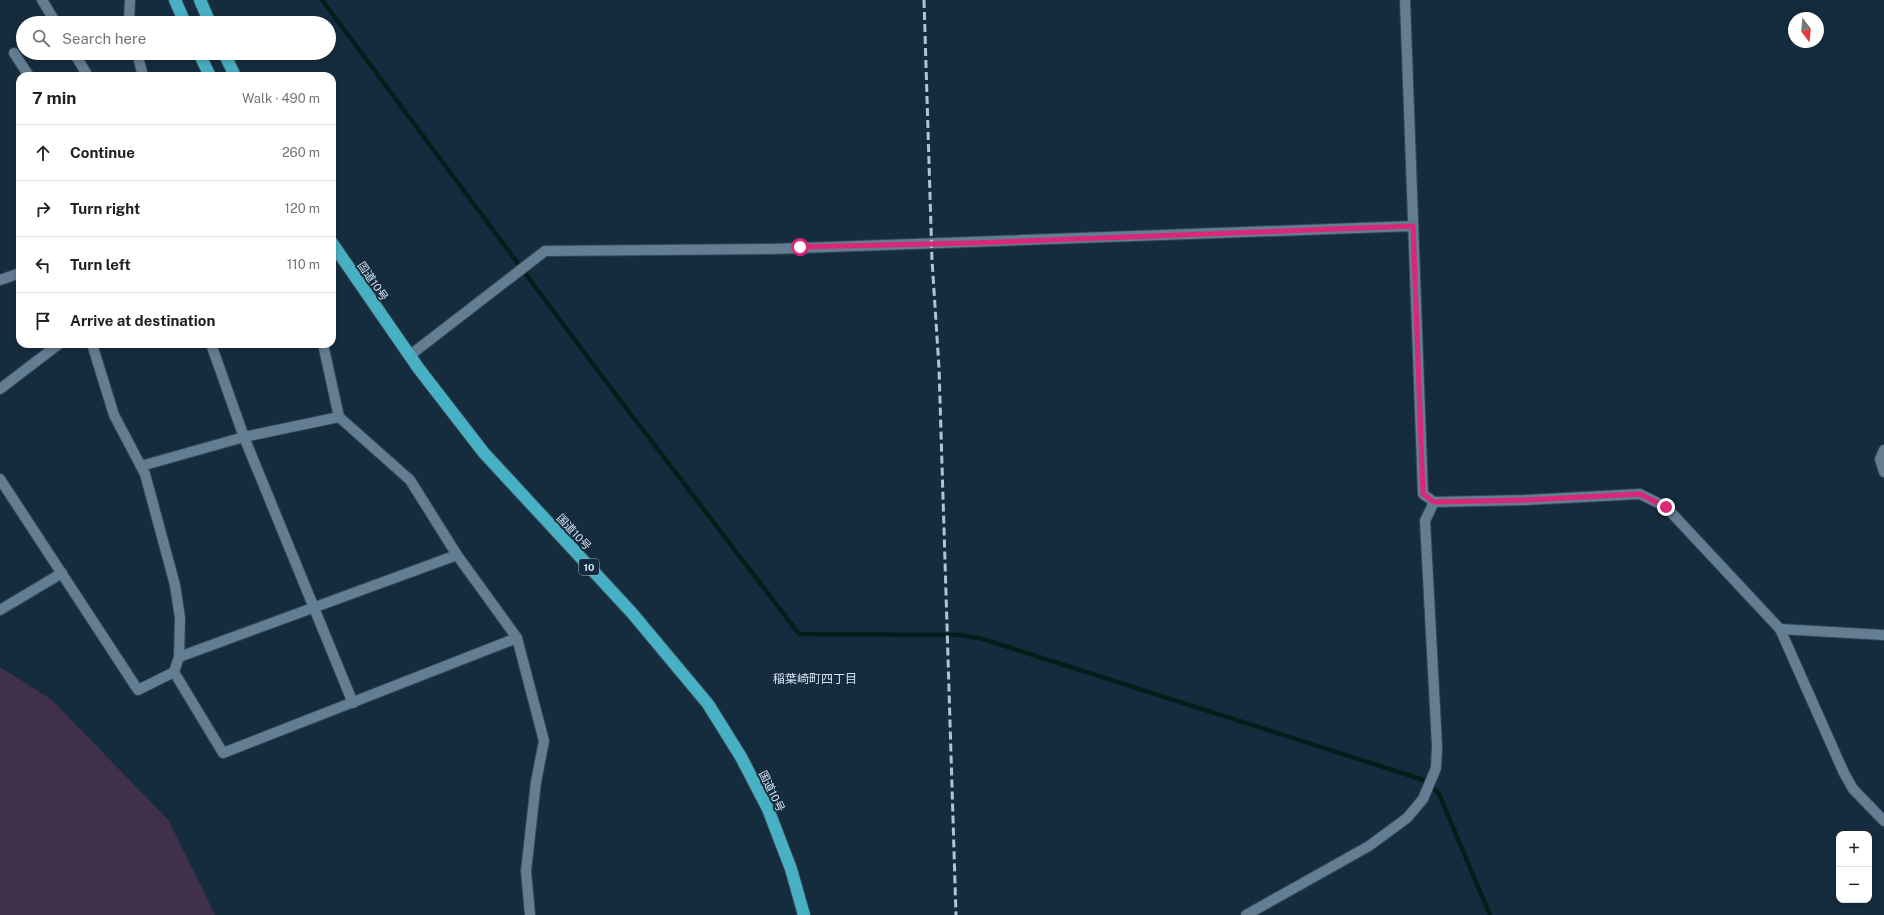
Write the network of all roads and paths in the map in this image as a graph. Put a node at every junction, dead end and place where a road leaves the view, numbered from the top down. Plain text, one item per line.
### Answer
1 (42, 0) edge
2 (130, 0) edge
3 (175, 0) edge
4 (200, 0) edge
5 (1405, 0) edge
6 (52, 16) edge
7 (129, 16) edge
8 (182, 16) edge
9 (207, 16) edge
10 (14, 53) dead end
11 (16, 56) edge
12 (19, 60) edge
13 (78, 60) edge
14 (139, 60) edge
15 (202, 60) edge
16 (227, 60) edge
17 (26, 72) edge
18 (86, 72) edge
19 (142, 72) edge
20 (208, 72) edge
21 (233, 72) edge
22 (1413, 226) junction
23 (336, 249) edge
24 (16, 274) edge
25 (0, 280) edge
26 (54, 348) edge
27 (93, 348) edge
28 (211, 348) edge
29 (324, 348) edge
30 (409, 356) junction
31 (0, 389) edge
32 (339, 417) junction
33 (244, 437) junction
34 (1884, 450) edge
35 (141, 466) junction
36 (1884, 472) edge
37 (0, 479) edge
38 (1434, 502) junction
39 (457, 555) junction
40 (62, 573) junction
41 (314, 607) junction
42 (0, 610) edge
43 (1780, 629) junction
44 (1884, 635) edge
45 (517, 638) junction
46 (179, 657) junction
47 (174, 672) junction
48 (354, 703) junction
49 (1884, 821) edge
50 (530, 915) edge
51 (804, 915) edge
52 (1246, 915) edge

1 - 6 street
2 - 7 street
3 - 8 highway
4 - 9 highway
5 - 22 street
10 - 11 street
12 - 17 street
13 - 18 street
14 - 19 street
15 - 20 highway
16 - 21 highway
22 - 30 street
22 - 38 street
23 - 30 highway, 国道10号 / 10
24 - 25 street
26 - 31 street
27 - 35 street
28 - 33 street
29 - 32 street
30 - 51 highway, 国道10号 / 10
32 - 33 street
32 - 39 street
33 - 35 street
33 - 41 street
34 - 36 street
35 - 46 street
37 - 40 street
38 - 43 street
38 - 52 street
39 - 41 street
39 - 45 street
40 - 42 street
40 - 47 street
41 - 46 street
41 - 48 street
43 - 44 street
43 - 49 street
45 - 48 street
45 - 50 street
46 - 47 street
47 - 48 street

